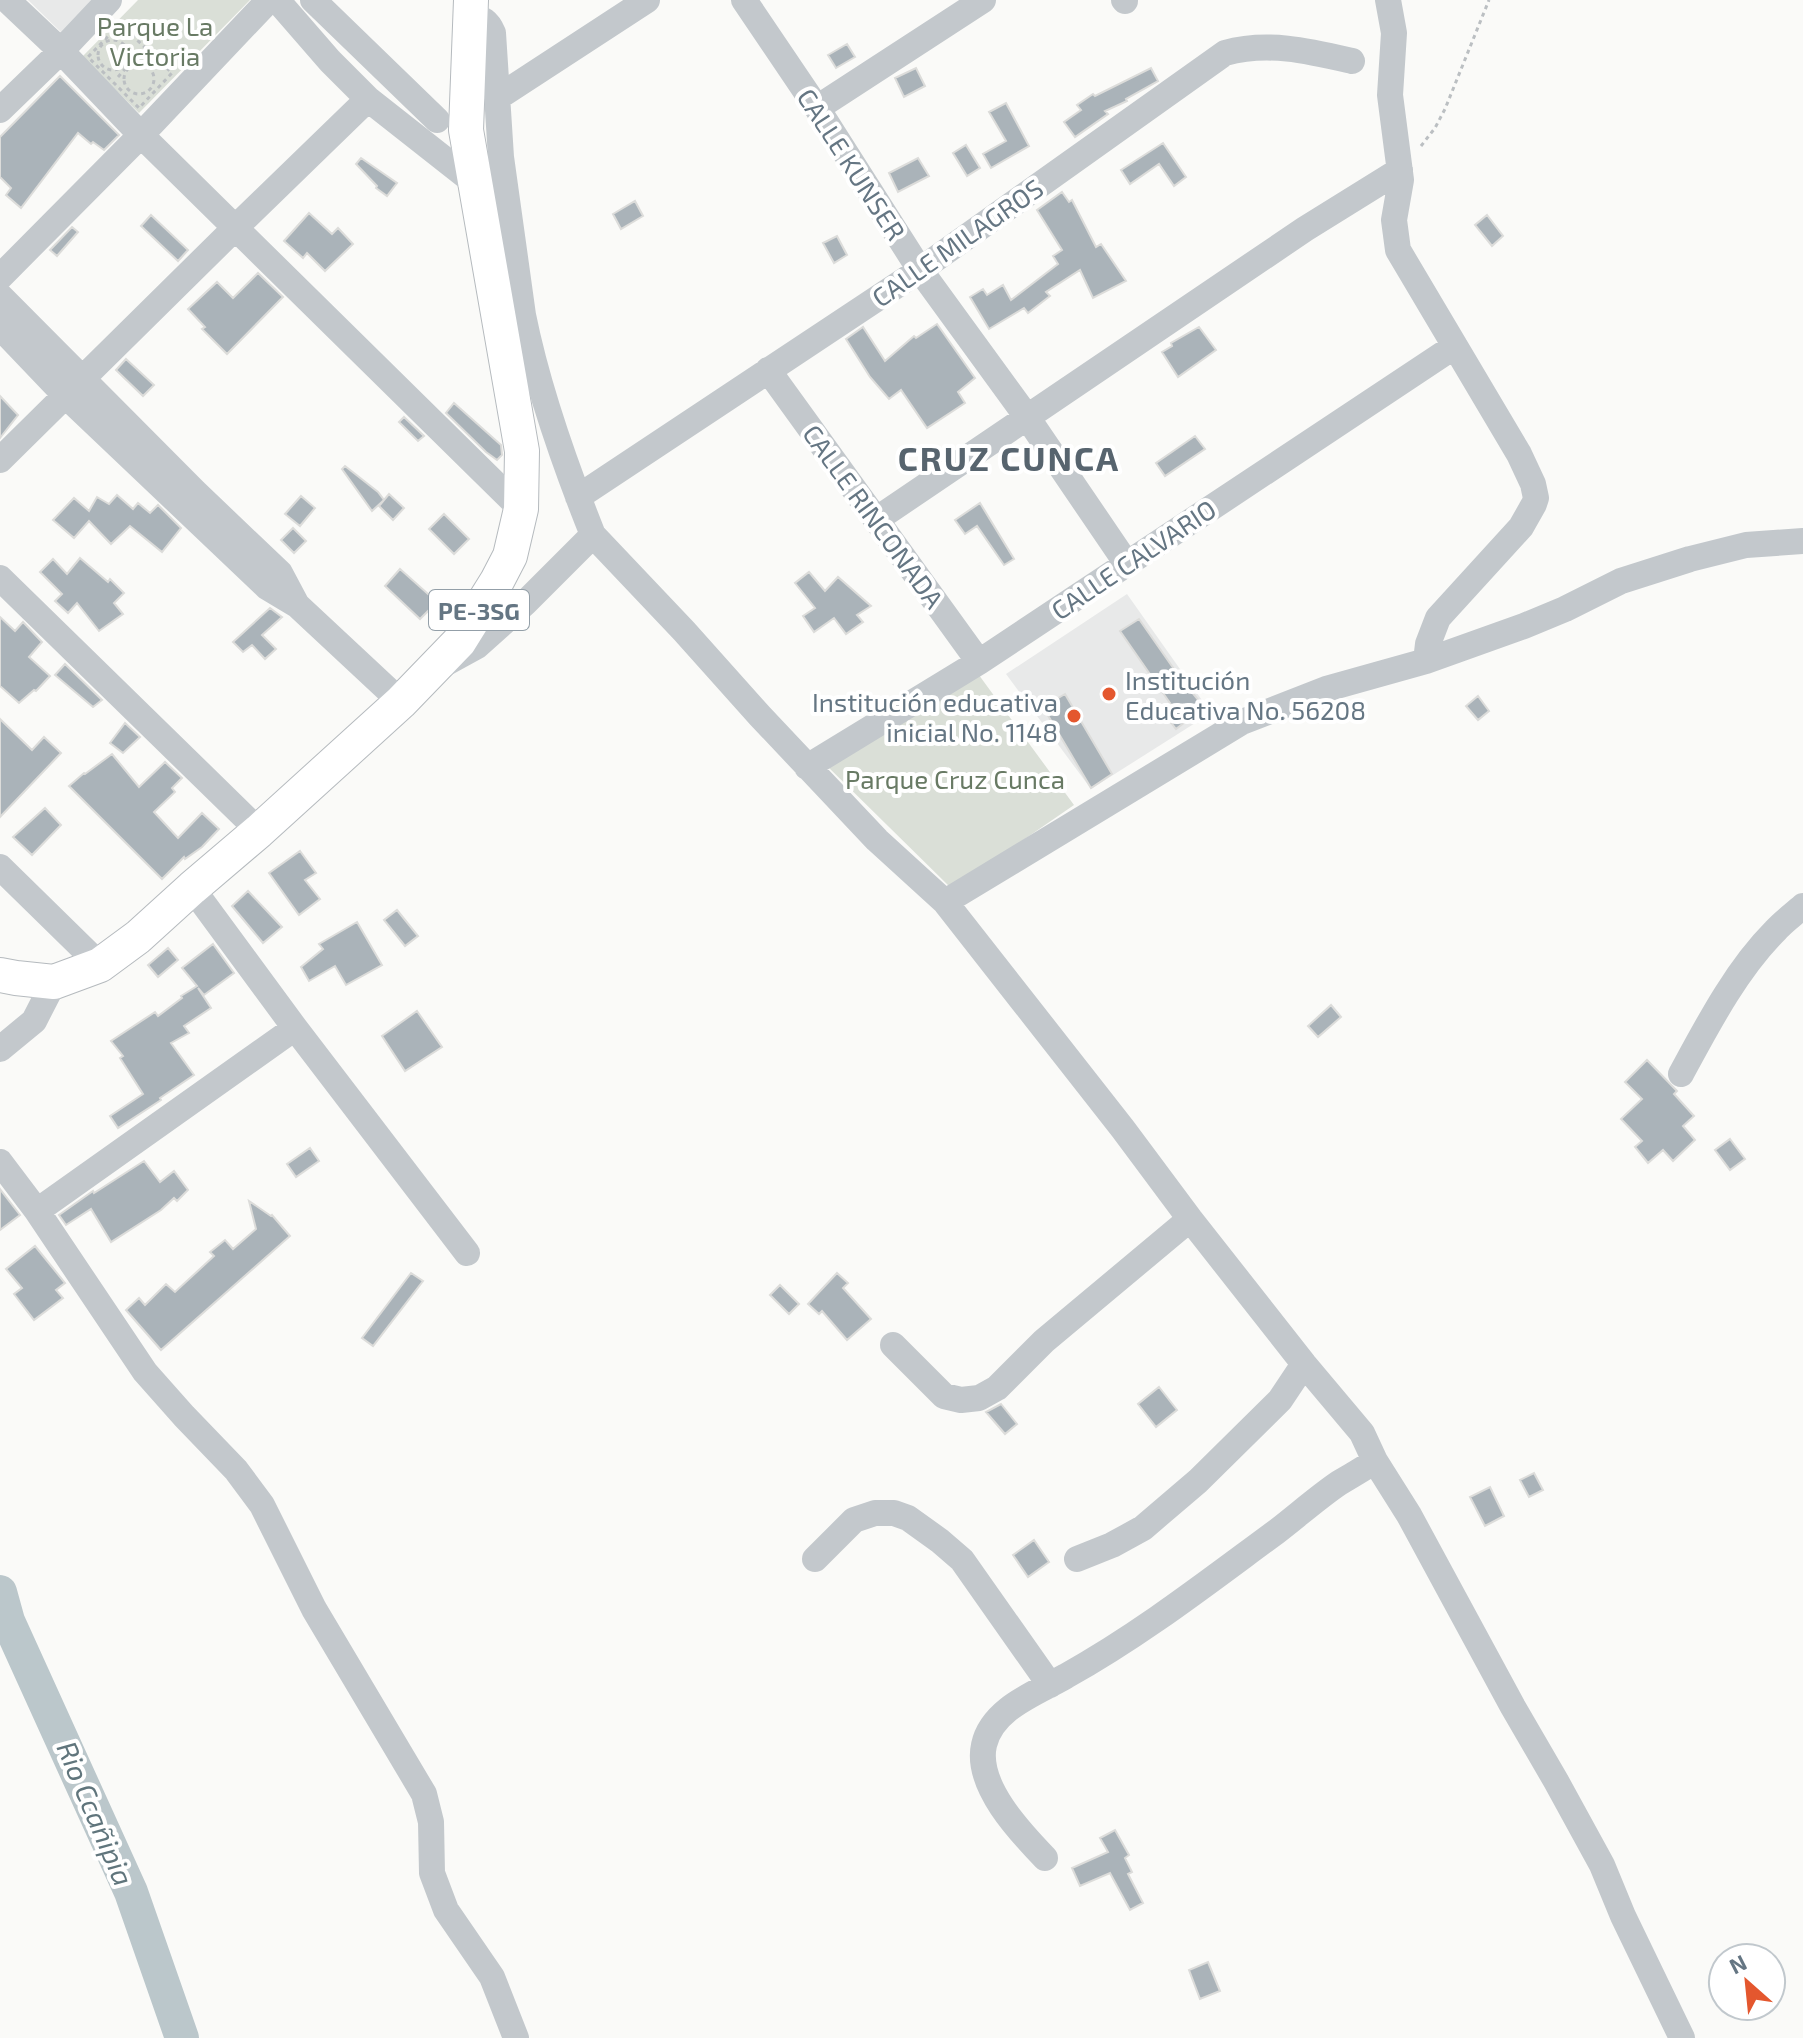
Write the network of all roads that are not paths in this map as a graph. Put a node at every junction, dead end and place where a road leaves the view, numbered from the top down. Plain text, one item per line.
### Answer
1 (7, 0) edge
2 (109, 0) edge
3 (269, 0) edge
4 (277, 0) edge
5 (313, 0) edge
6 (647, 0) edge
7 (744, 0) edge
8 (983, 0) edge
9 (1388, 0) edge
10 (470, 8) edge
11 (61, 51) junction
12 (1352, 61) dead end
13 (497, 98) junction
14 (368, 99) junction
15 (817, 108) junction
16 (0, 110) edge
17 (437, 120) dead end
18 (141, 135) junction
19 (1400, 170) junction
20 (476, 184) junction
21 (235, 228) junction
22 (920, 270) junction
23 (0, 277) edge
24 (0, 296) edge
25 (512, 318) junction
26 (0, 327) edge
27 (1455, 346) junction
28 (34, 347) junction
29 (768, 370) junction
30 (74, 387) junction
31 (1027, 417) junction
32 (0, 460) edge
33 (578, 497) junction
34 (521, 509) junction
35 (877, 519) junction
36 (593, 535) junction
37 (1803, 541) edge
38 (1127, 564) junction
39 (0, 578) edge
40 (1426, 661) junction
41 (979, 662) junction
42 (428, 674) junction
43 (401, 702) junction
44 (807, 767) junction
45 (259, 831) junction
46 (0, 867) edge
47 (192, 888) junction
48 (945, 902) junction
49 (1803, 906) edge
50 (100, 965) junction
51 (0, 975) edge
52 (54, 982) junction
53 (295, 1028) junction
54 (0, 1049) edge
55 (1681, 1074) dead end
56 (0, 1162) edge
57 (37, 1211) junction
58 (1190, 1219) junction
59 (467, 1253) dead end
60 (893, 1345) dead end
61 (1304, 1364) junction
62 (1375, 1461) junction
63 (815, 1559) dead end
64 (1077, 1559) dead end
65 (1050, 1685) junction
66 (1045, 1858) dead end
67 (516, 2038) edge
68 (1682, 2038) edge

1 - 11 street
2 - 11 street
3 - 18 street
4 - 14 street
5 - 17 street
6 - 13 street
7 - 15 street, CALLE KUNSER
8 - 15 street
9 - 19 street
10 - 13 street
10 - 20 main road, PE-3SG
11 - 16 street
11 - 18 street
12 - 22 street, CALLE MILAGROS
13 - 25 street
14 - 20 street
14 - 21 street
15 - 22 street, CALLE KUNSER
18 - 21 street
18 - 23 street
19 - 27 street
19 - 31 street
20 - 25 main road, PE-3SG
21 - 30 street
21 - 34 street
22 - 29 street, CALLE MILAGROS
22 - 31 street, CALLE KUNSER
24 - 28 street
25 - 33 street
25 - 34 main road, PE-3SG
26 - 28 street
27 - 38 street, CALLE CALVARIO
27 - 40 street
28 - 30 street
29 - 33 street, CALLE MILAGROS
29 - 35 street, CALLE RINCONADA
30 - 32 street
30 - 43 street
31 - 35 street
31 - 38 street, CALLE KUNSER
33 - 36 street
34 - 42 main road, PE-3SG
35 - 41 street, CALLE RINCONADA
36 - 42 street
36 - 44 street
37 - 40 street
38 - 41 street, CALLE CALVARIO
39 - 45 street
40 - 48 street
41 - 44 street, CALLE CALVARIO
42 - 43 main road, PE-3SG
43 - 45 main road, PE-3SG
44 - 48 street
45 - 47 main road, PE-3SG
46 - 50 street
47 - 50 main road, PE-3SG
47 - 53 street
48 - 58 street
49 - 55 street
50 - 52 main road, PE-3SG
51 - 52 main road, PE-3SG
52 - 54 street
53 - 57 street
53 - 59 street
56 - 57 street
57 - 67 street
58 - 60 street
58 - 61 street
61 - 62 street
61 - 64 street
62 - 65 street
62 - 68 street
63 - 65 street
65 - 66 street

